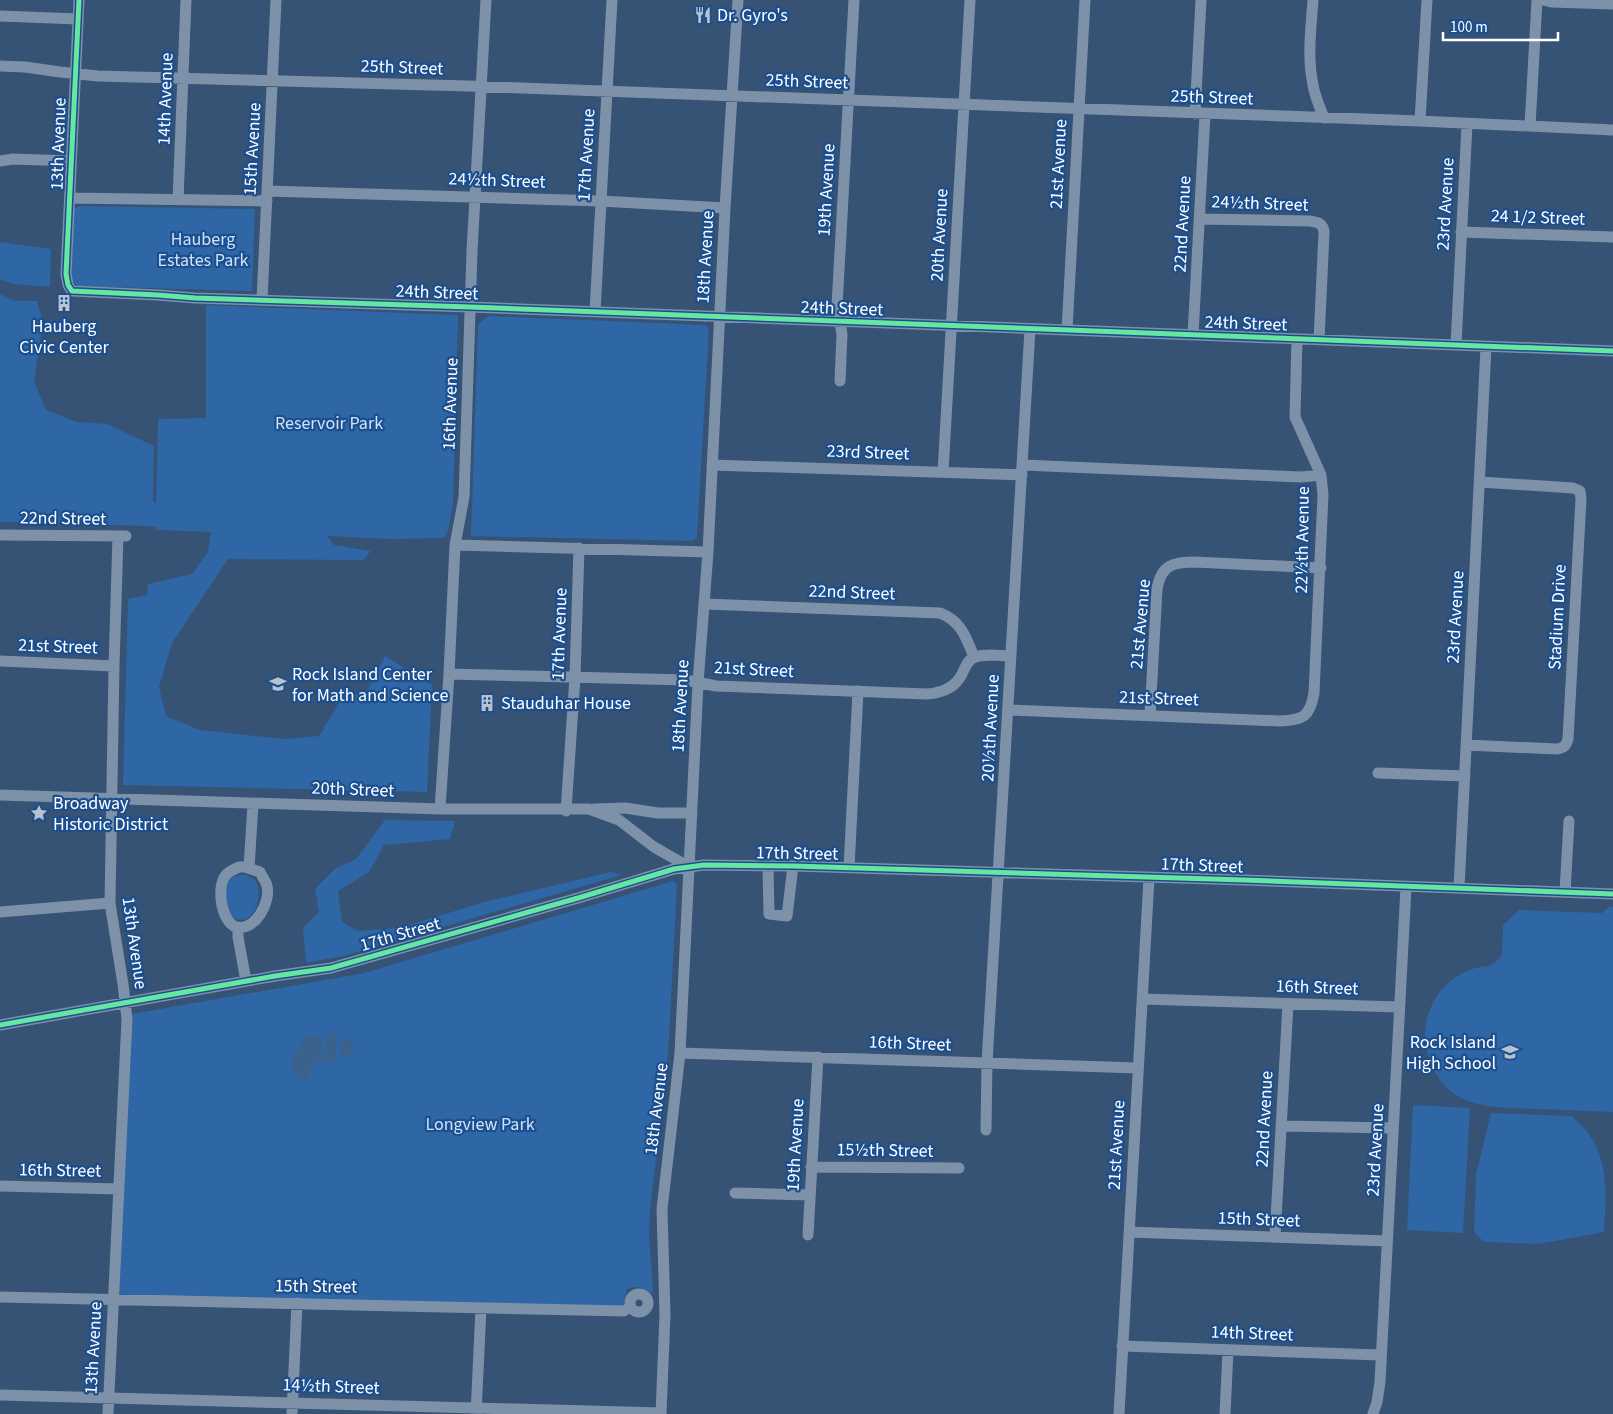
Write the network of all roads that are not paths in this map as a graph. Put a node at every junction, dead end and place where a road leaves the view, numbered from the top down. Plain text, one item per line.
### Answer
1 (79, 0) edge
2 (186, 0) edge
3 (276, 0) edge
4 (486, 0) edge
5 (612, 0) edge
6 (738, 0) edge
7 (854, 0) edge
8 (970, 0) edge
9 (1085, 0) edge
10 (1201, 0) edge
11 (1313, 0) edge
12 (1426, 0) edge
13 (1537, 0) edge
14 (1543, 0) edge
15 (1613, 4) edge
16 (0, 16) edge
17 (78, 19) junction
18 (0, 66) edge
19 (75, 74) junction
20 (182, 78) junction
21 (273, 80) junction
22 (481, 87) junction
23 (607, 91) junction
24 (732, 97) junction
25 (848, 101) junction
26 (965, 105) junction
27 (1079, 110) junction
28 (1200, 114) junction
29 (1324, 118) junction
30 (1420, 122) junction
31 (1466, 124) junction
32 (1530, 126) junction
33 (1613, 130) edge
34 (0, 160) edge
35 (71, 161) junction
36 (267, 196) junction
37 (475, 197) junction
38 (70, 198) junction
39 (178, 200) junction
40 (601, 201) junction
41 (725, 208) junction
42 (1200, 219) junction
43 (1462, 232) junction
44 (1613, 237) edge
45 (70, 289) joint
46 (262, 300) junction
47 (470, 307) junction
48 (595, 312) junction
49 (720, 318) junction
50 (840, 322) junction
51 (951, 326) junction
52 (1030, 329) junction
53 (1066, 330) junction
54 (1193, 335) junction
55 (1297, 339) junction
56 (1319, 340) junction
57 (1456, 345) junction
58 (1486, 346) junction
59 (1613, 351) edge
60 (840, 381) dead end
61 (712, 465) junction
62 (1022, 470) junction
63 (943, 472) junction
64 (1320, 475) junction
65 (1480, 482) junction
66 (0, 535) edge
67 (122, 536) joint
68 (455, 545) junction
69 (579, 548) junction
70 (708, 552) junction
71 (1321, 568) junction
72 (704, 604) junction
73 (1011, 656) junction
74 (974, 657) junction
75 (0, 661) edge
76 (114, 666) junction
77 (449, 674) junction
78 (575, 677) junction
79 (698, 683) junction
80 (858, 691) junction
81 (1009, 710) junction
82 (1306, 714) joint
83 (1150, 716) junction
84 (1466, 745) junction
85 (1378, 773) dead end
86 (1465, 776) junction
87 (0, 795) edge
88 (111, 799) junction
89 (253, 804) junction
90 (440, 809) junction
91 (589, 810) junction
92 (566, 811) junction
93 (692, 813) junction
94 (1569, 821) dead end
95 (768, 866) junction
96 (793, 866) junction
97 (688, 867) junction
98 (249, 868) junction
99 (849, 868) junction
100 (999, 874) junction
101 (1150, 878) junction
102 (1406, 887) junction
103 (1459, 888) junction
104 (1565, 892) junction
105 (1613, 894) edge
106 (110, 903) junction
107 (0, 912) edge
108 (238, 927) junction
109 (246, 981) junction
110 (1143, 999) junction
111 (126, 1003) junction
112 (1288, 1004) junction
113 (1399, 1007) junction
114 (0, 1025) edge
115 (680, 1053) junction
116 (818, 1057) junction
117 (988, 1063) junction
118 (1138, 1068) junction
119 (1282, 1126) junction
120 (1393, 1128) junction
121 (986, 1130) dead end
122 (811, 1167) junction
123 (958, 1168) dead end
124 (0, 1186) edge
125 (119, 1189) junction
126 (735, 1193) dead end
127 (810, 1195) junction
128 (1129, 1232) junction
129 (808, 1235) dead end
130 (1275, 1237) junction
131 (1387, 1241) junction
132 (0, 1297) edge
133 (113, 1300) junction
134 (297, 1303) junction
135 (630, 1307) dead end
136 (481, 1308) junction
137 (1122, 1346) junction
138 (1228, 1350) junction
139 (1381, 1355) junction
140 (0, 1395) edge
141 (108, 1398) junction
142 (292, 1408) edge
143 (477, 1411) edge
144 (661, 1413) edge
145 (108, 1414) edge
146 (1119, 1414) edge
147 (1225, 1414) edge
148 (1373, 1414) edge

1 - 17 street, 13th Avenue
2 - 20 street, 14th Avenue
3 - 21 street, 15th Avenue
4 - 22 street, 16th Avenue
5 - 23 street, 17th Avenue
6 - 24 street, 18th Avenue
7 - 25 street, 19th Avenue
8 - 26 street, 20th Avenue
9 - 27 street, 21st Avenue
10 - 28 street, 22nd Avenue
11 - 29 street
12 - 30 street
13 - 32 street
14 - 15 street
16 - 17 street
17 - 19 street, 13th Avenue
18 - 19 street, 25th Street
19 - 20 street, 25th Street
19 - 35 street, 13th Avenue
20 - 21 street, 25th Street
20 - 39 street, 14th Avenue
21 - 22 street, 25th Street
21 - 36 street, 15th Avenue
22 - 23 street, 25th Street
22 - 37 street, 16th Avenue
23 - 24 street, 25th Street
23 - 40 street, 17th Avenue
24 - 25 street, 25th Street
24 - 41 street, 18th Avenue
25 - 26 street, 25th Street
25 - 50 street, 19th Avenue
26 - 27 street, 25th Street
26 - 51 street, 20th Avenue
27 - 28 street, 25th Street
27 - 53 street, 21st Avenue
28 - 29 street, 25th Street
28 - 42 street, 22nd Avenue
29 - 30 street, 25th Street
30 - 31 street, 25th Street
31 - 32 street, 25th Street
31 - 43 street, 23rd Avenue
32 - 33 street, 25th Street
34 - 35 street
35 - 38 street, 13th Avenue
36 - 37 street, 24½th Street
36 - 39 street, 24½th Street
36 - 46 street, 15th Avenue
37 - 40 street, 24½th Street
37 - 47 street, 16th Avenue
38 - 39 street, 24½th Street
38 - 45 street, 13th Avenue
40 - 41 street, 24½th Street
40 - 48 street, 17th Avenue
41 - 49 street, 18th Avenue
42 - 54 street, 22nd Avenue
42 - 56 street, 24½th Street
43 - 44 street, 24 1/2 Street
43 - 57 street, 23rd Avenue
45 - 46 street, 24th Street
46 - 47 street, 24th Street
47 - 48 street, 24th Street
47 - 68 street, 16th Avenue
48 - 49 street, 24th Street
49 - 50 street, 24th Street
49 - 61 street, 18th Avenue
50 - 51 street, 24th Street
50 - 60 street, 19th Avenue
51 - 52 street, 24th Street
51 - 63 street, 20th Avenue
52 - 53 street, 24th Street
52 - 62 street, 20½th Avenue
53 - 54 street, 24th Street
54 - 55 street, 24th Street
55 - 56 street, 24th Street
55 - 64 street, 22½th Avenue
56 - 57 street, 24th Street
57 - 58 street, 24th Street
58 - 59 street, 24th Street
58 - 65 street, 23rd Avenue
61 - 63 street, 23rd Street
61 - 70 street, 18th Avenue
62 - 63 street, 23rd Street
62 - 64 street, 23rd Street
62 - 73 street, 20½th Avenue
64 - 71 street, 22½th Avenue
65 - 84 street, 23rd Avenue
65 - 84 street, Stadium Drive
66 - 67 street, 22nd Street
67 - 76 street, 13th Avenue
68 - 69 street
68 - 77 street, 16th Avenue
69 - 70 street
69 - 78 street, 17th Avenue
70 - 72 street, 18th Avenue
71 - 82 street, 22½th Avenue
71 - 83 street, 21st Avenue
72 - 74 street, 22nd Street
72 - 79 street, 18th Avenue
73 - 74 street
73 - 81 street, 20½th Avenue
74 - 80 street, 21st Street
75 - 76 street, 21st Street
76 - 88 street, 13th Avenue
77 - 78 street, 21st Street
77 - 90 street, 16th Avenue
78 - 79 street, 21st Street
78 - 92 street, 17th Avenue
79 - 80 street, 21st Street
79 - 93 street, 18th Avenue
80 - 99 street
81 - 83 street, 21st Street
81 - 100 street, 20½th Avenue
82 - 83 street, 21st Street
84 - 86 street, 23rd Avenue
85 - 86 street
86 - 103 street, 23rd Avenue
87 - 88 street, 20th Street
88 - 89 street, 20th Street
88 - 106 street, 13th Avenue
89 - 90 street, 20th Street
89 - 98 street
90 - 92 street, 20th Street
91 - 92 street, 20th Street
91 - 93 street
91 - 97 street, 20th Street
93 - 97 street, 18th Avenue
94 - 104 street
95 - 96 street, 17th Street
95 - 96 street
95 - 97 street, 17th Street
96 - 99 street, 17th Street
97 - 109 street, 17th Street
97 - 115 street, 18th Avenue
98 - 108 street
98 - 108 street
99 - 100 street, 17th Street
100 - 101 street, 17th Street
100 - 117 street, 20½th Avenue
101 - 102 street, 17th Street
101 - 110 street, 21st Avenue
102 - 103 street, 17th Street
102 - 113 street, 23rd Avenue
103 - 104 street, 17th Street
104 - 105 street, 17th Street
106 - 107 street
106 - 111 street, 13th Avenue
108 - 109 street
109 - 111 street, 17th Street
110 - 112 street, 16th Street
110 - 118 street, 21st Avenue
111 - 114 street, 17th Street
111 - 125 street, 13th Avenue
112 - 113 street, 16th Street
112 - 119 street, 22nd Avenue
113 - 120 street, 23rd Avenue
115 - 116 street, 16th Street
115 - 144 street, 18th Avenue
116 - 117 street, 16th Street
116 - 122 street, 19th Avenue
117 - 118 street, 16th Street
117 - 121 street, 20½th Avenue
118 - 128 street, 21st Avenue
119 - 120 street
119 - 130 street, 22nd Avenue
120 - 131 street, 23rd Avenue
122 - 123 street, 15½th Street
122 - 127 street, 19th Avenue
124 - 125 street, 16th Street
125 - 133 street, 13th Avenue
126 - 127 street
127 - 129 street, 19th Avenue
128 - 130 street, 15th Street
128 - 137 street, 21st Avenue
130 - 131 street, 15th Street
131 - 139 street, 23rd Avenue
132 - 133 street, 15th Street
133 - 134 street, 15th Street
133 - 141 street, 13th Avenue
134 - 136 street, 15th Street
134 - 142 street
135 - 136 street, 15th Street
136 - 143 street
137 - 138 street, 14th Street
137 - 146 street, 21st Avenue
138 - 139 street, 14th Street
138 - 147 street
139 - 148 street, 23rd Avenue
140 - 141 street, 14½th Street
141 - 142 street, 14½th Street
141 - 145 street, 13th Avenue
142 - 143 street, 14½th Street
143 - 144 street, 14½th Street

